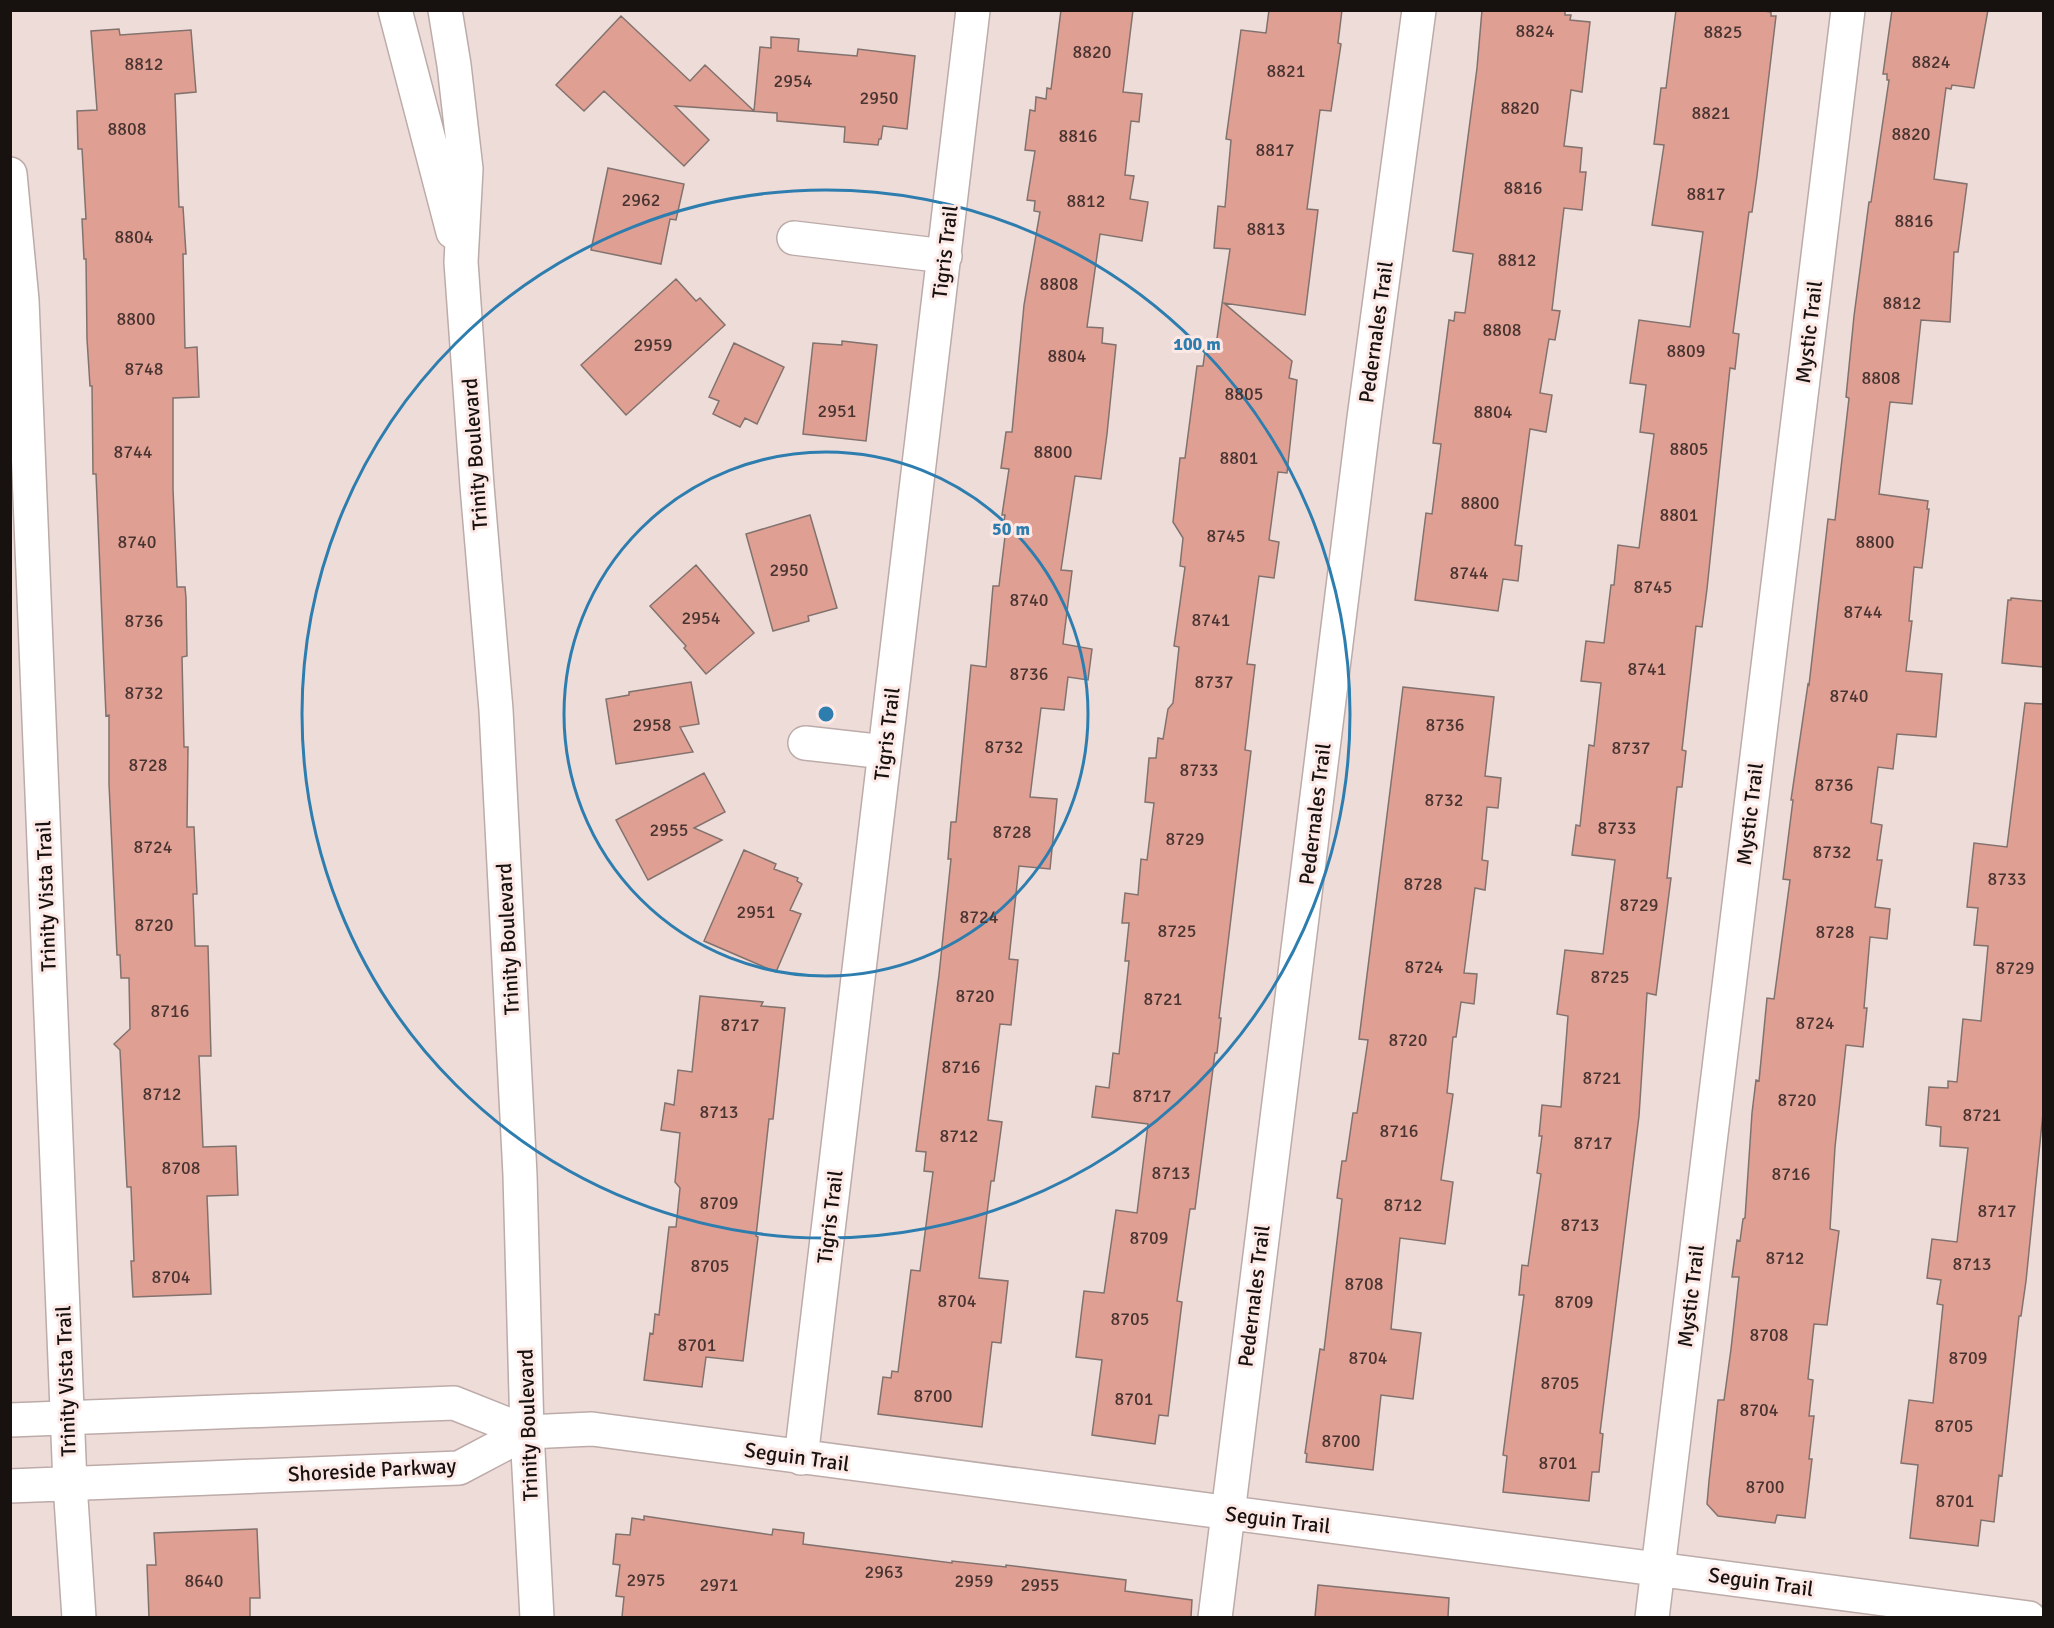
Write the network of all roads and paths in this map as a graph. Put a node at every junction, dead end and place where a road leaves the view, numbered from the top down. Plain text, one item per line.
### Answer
1 (396, 10) edge
2 (445, 10) edge
3 (973, 10) edge
4 (1419, 10) edge
5 (1848, 10) edge
6 (10, 174) edge
7 (794, 238) dead end
8 (945, 256) junction
9 (461, 262) junction
10 (16, 300) edge
11 (805, 743) dead end
12 (885, 752) junction
13 (67, 1417) junction
14 (10, 1420) edge
15 (527, 1432) junction
16 (801, 1458) junction
17 (70, 1484) junction
18 (10, 1486) edge
19 (1227, 1513) junction
20 (1658, 1568) junction
21 (79, 1617) edge
22 (537, 1617) edge
23 (1215, 1617) edge
24 (1652, 1617) edge
25 (2029, 1617) edge

1 - 9 street, Trinity Boulevard
2 - 9 street, Trinity Boulevard
3 - 8 street, Tigris Trail
4 - 19 street, Pedernales Trail
5 - 20 street, Mystic Trail
6 - 10 street, Trinity Vista Trail
7 - 8 street
8 - 12 street, Tigris Trail
9 - 15 street, Trinity Boulevard
10 - 13 street, Trinity Vista Trail
11 - 12 street
12 - 16 street, Tigris Trail
13 - 14 street
13 - 15 street
13 - 17 street, Trinity Vista Trail
15 - 16 street, Seguin Trail
15 - 17 street, Shoreside Parkway
15 - 22 street, Trinity Boulevard
16 - 19 street, Seguin Trail
17 - 18 street, Shoreside Parkway
17 - 21 street, Trinity Vista Trail
19 - 20 street, Seguin Trail
19 - 23 street, Pedernales Trail
20 - 24 street, Mystic Trail
20 - 25 street, Seguin Trail

